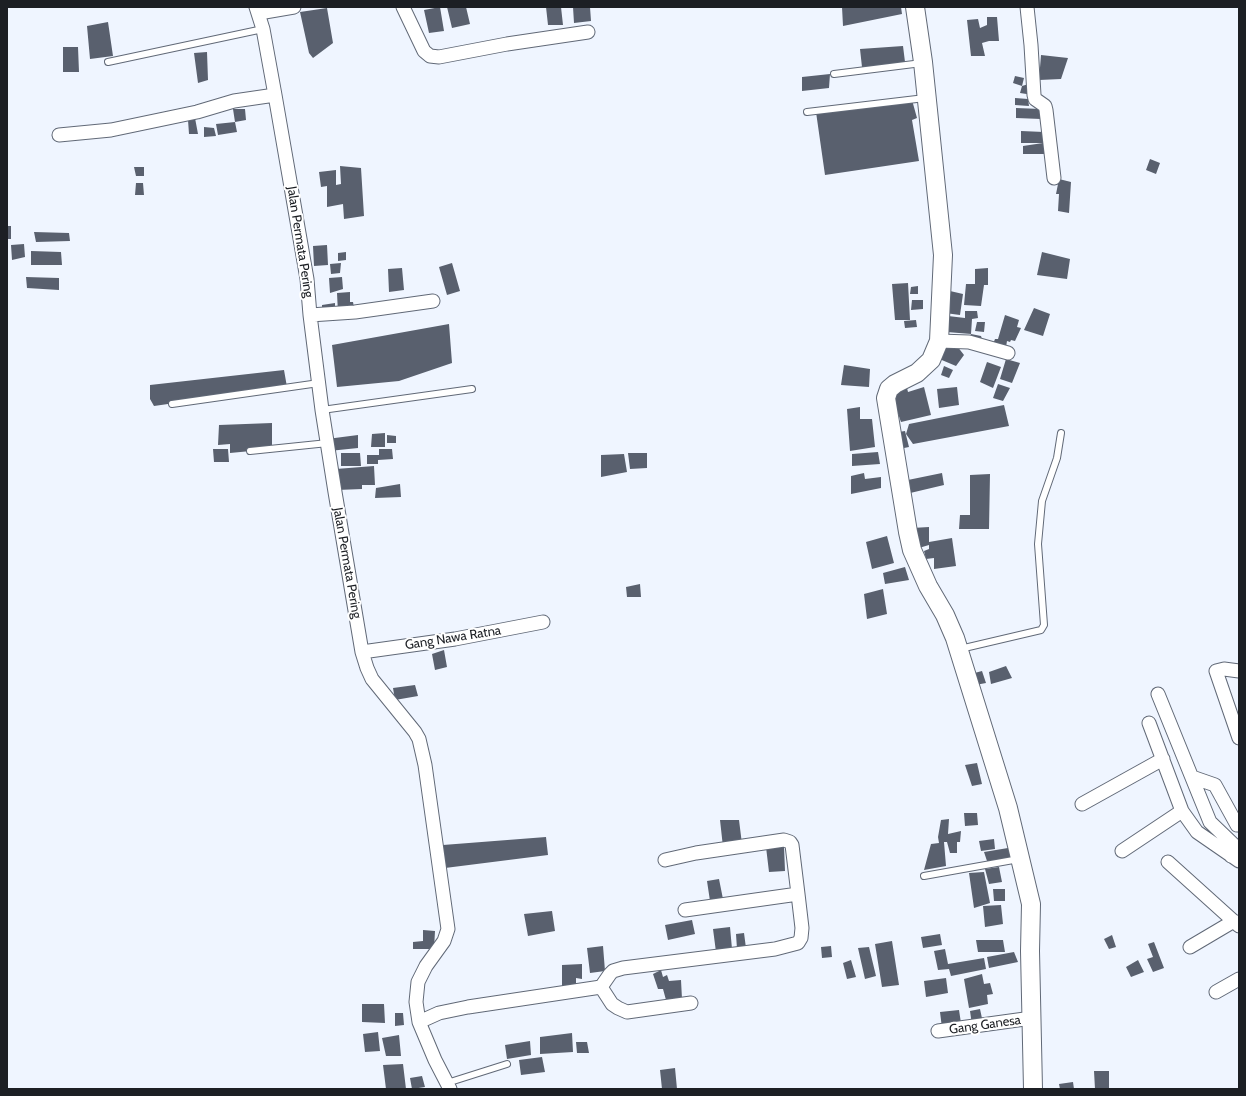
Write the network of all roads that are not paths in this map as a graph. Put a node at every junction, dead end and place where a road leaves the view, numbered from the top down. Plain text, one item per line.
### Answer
1 (294, 7) edge
2 (403, 7) edge
3 (915, 7) edge
4 (1027, 7) edge
5 (257, 10) edge
6 (263, 29) junction
7 (588, 32) dead end
8 (108, 62) dead end
9 (923, 62) junction
10 (834, 74) dead end
11 (275, 95) junction
12 (927, 98) junction
13 (808, 112) dead end
14 (59, 135) dead end
15 (1054, 178) dead end
16 (433, 301) dead end
17 (310, 315) junction
18 (939, 341) junction
19 (1008, 353) dead end
20 (319, 383) junction
21 (472, 389) dead end
22 (172, 404) dead end
23 (322, 410) junction
24 (1061, 433) dead end
25 (328, 443) junction
26 (250, 451) dead end
27 (543, 622) dead end
28 (959, 650) junction
29 (362, 652) junction
30 (1239, 671) edge
31 (1158, 694) dead end
32 (1150, 723) dead end
33 (1238, 732) edge
34 (1163, 759) junction
35 (1192, 776) junction
36 (1082, 804) dead end
37 (1182, 811) junction
38 (1239, 825) edge
39 (1122, 851) dead end
40 (1235, 858) edge
41 (1020, 859) junction
42 (665, 860) dead end
43 (1168, 862) dead end
44 (924, 876) dead end
45 (798, 894) junction
46 (685, 910) dead end
47 (1237, 924) edge
48 (1190, 947) dead end
49 (1239, 979) edge
50 (601, 987) junction
51 (1216, 992) dead end
52 (691, 1003) dead end
53 (1032, 1018) junction
54 (419, 1022) junction
55 (938, 1032) dead end
56 (507, 1064) dead end
57 (449, 1086) edge
58 (1033, 1089) edge

1 - 5 street
2 - 7 street
3 - 9 street
4 - 15 street
5 - 6 street, Jalan Permata Pering
6 - 8 lane
6 - 11 street, Jalan Permata Pering
9 - 10 lane
9 - 12 street
11 - 14 street
11 - 17 street, Jalan Permata Pering
12 - 13 lane
12 - 18 street
16 - 17 street
17 - 20 street, Jalan Permata Pering
18 - 19 street
18 - 28 street
20 - 22 lane
20 - 23 street, Jalan Permata Pering
21 - 23 lane
23 - 25 street, Jalan Permata Pering
24 - 28 lane
25 - 26 lane
25 - 29 street, Jalan Permata Pering
27 - 29 street, Gang Nawa Ratna
28 - 41 street
29 - 54 street, Jalan Permata Pering
30 - 33 street
31 - 35 street
32 - 34 street
34 - 36 street
34 - 37 street
35 - 38 street
35 - 40 street
37 - 39 street
37 - 40 street
41 - 44 lane
41 - 53 street
42 - 45 street
43 - 47 street
45 - 46 street
45 - 50 street
47 - 48 street
49 - 51 street
50 - 52 street
50 - 54 street
53 - 55 street, Gang Ganesa
53 - 58 street
54 - 57 street, Jalan Permata Pering
56 - 57 lane

